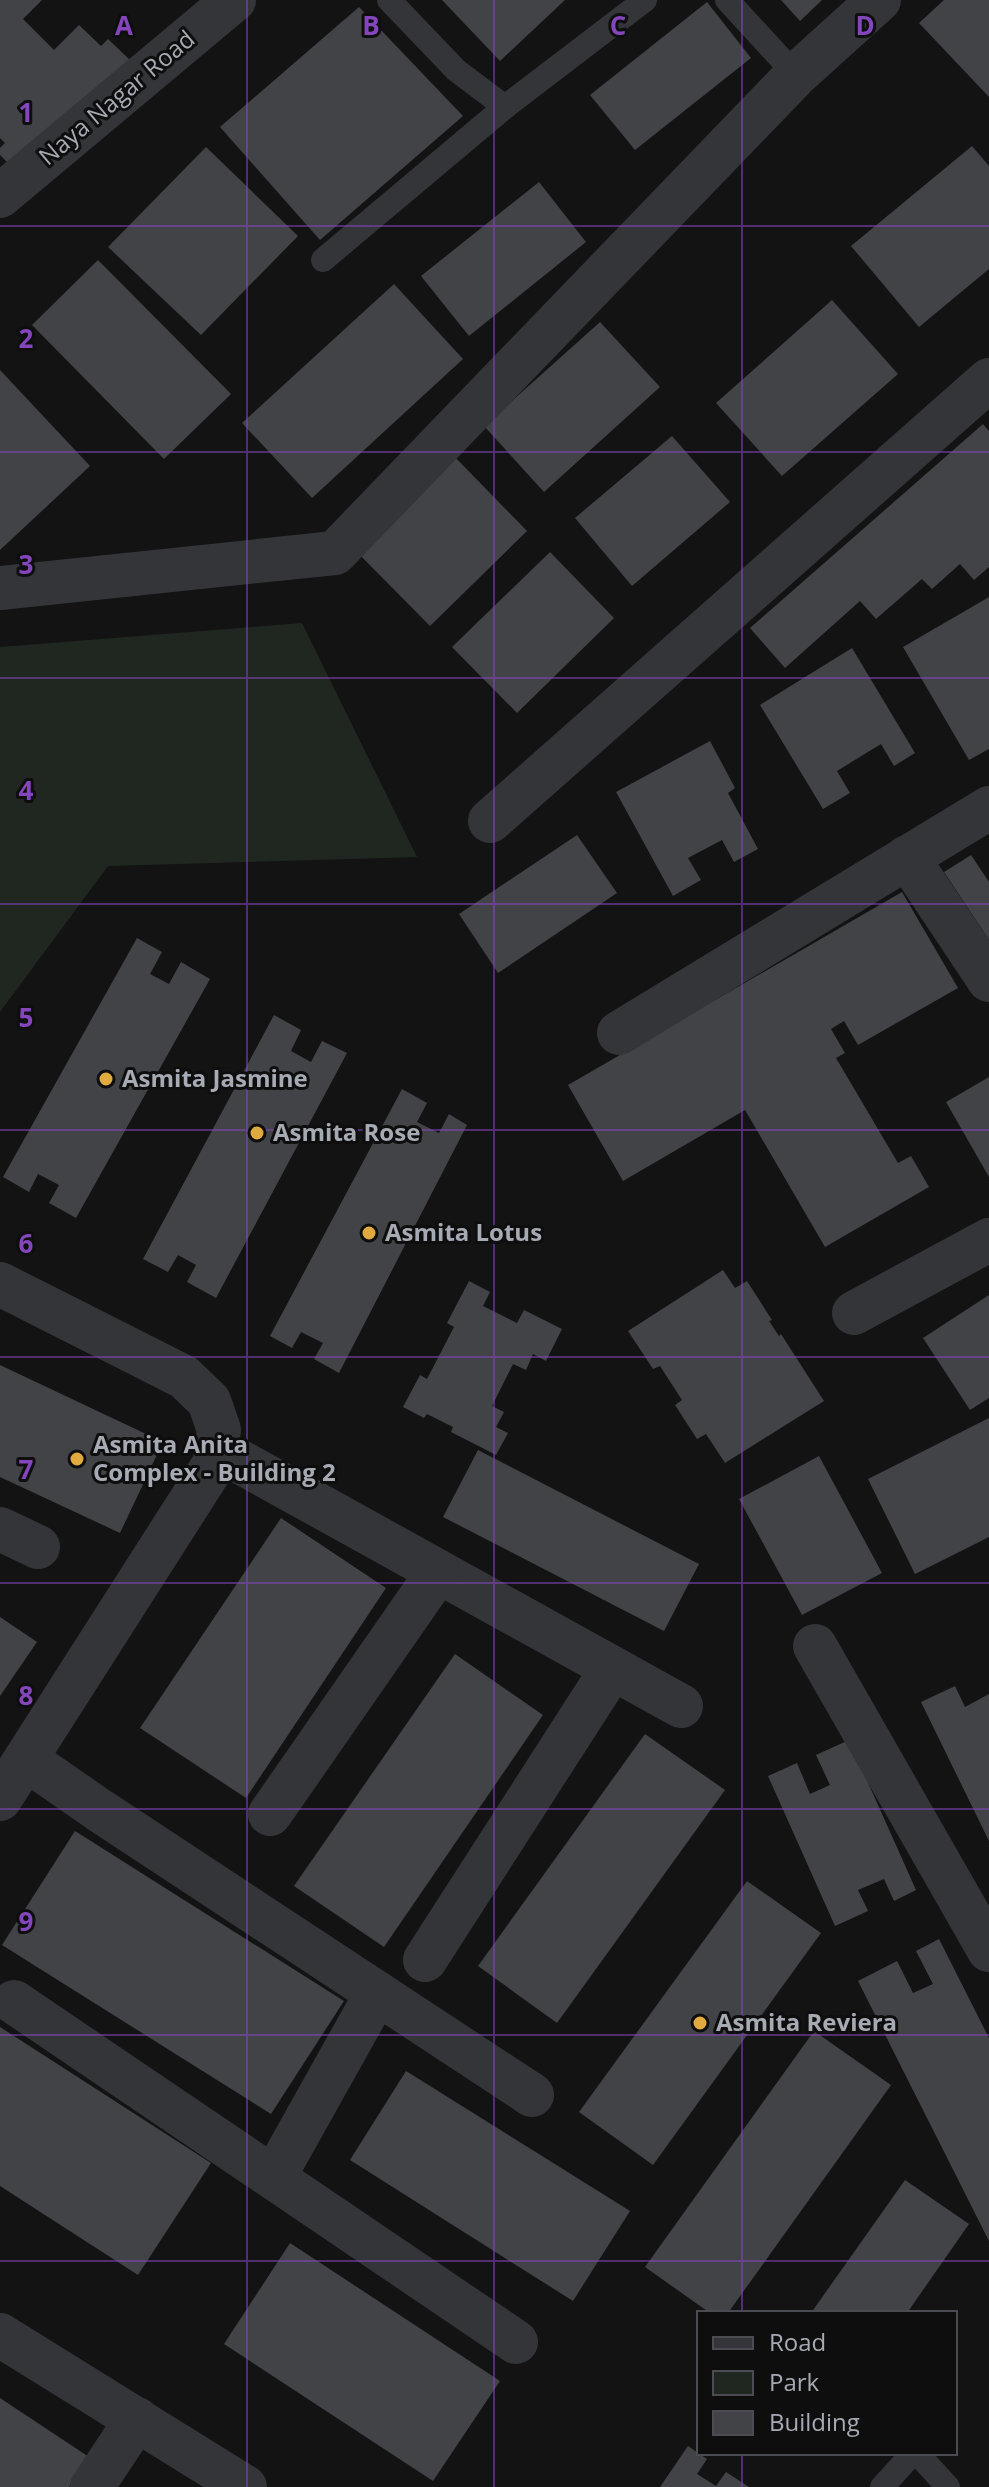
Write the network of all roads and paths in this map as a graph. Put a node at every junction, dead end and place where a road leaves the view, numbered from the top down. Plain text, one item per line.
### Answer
1 (234, 0) edge
2 (389, 0) edge
3 (645, 0) edge
4 (727, 0) edge
5 (879, 0) edge
6 (796, 75) junction
7 (505, 107) junction
8 (0, 196) edge
9 (323, 260) dead end
10 (989, 380) edge
11 (0, 588) edge
12 (989, 808) edge
13 (490, 821) dead end
14 (907, 857) junction
15 (989, 980) edge
16 (619, 1033) dead end
17 (989, 1240) edge
18 (0, 1284) edge
19 (854, 1313) dead end
20 (217, 1449) junction
21 (438, 1572) junction
22 (815, 1646) dead end
23 (612, 1669) junction
24 (681, 1706) dead end
25 (27, 1760) junction
26 (0, 1799) edge
27 (270, 1814) dead end
28 (989, 1950) edge
29 (425, 1960) dead end
30 (377, 1993) junction
31 (14, 2002) dead end
32 (532, 2095) dead end
33 (274, 2177) junction
34 (0, 2335) edge
35 (516, 2342) dead end
36 (137, 2419) junction
37 (913, 2455) edge
38 (917, 2455) edge
39 (92, 2487) edge
40 (245, 2487) edge
41 (882, 2487) edge
42 (948, 2487) edge

1 - 8 street, Naya Nagar Road
2 - 7 lane
3 - 7 lane
4 - 6 lane
5 - 6 street
6 - 11 street
7 - 9 lane
10 - 13 street
12 - 14 street
14 - 15 street
14 - 16 street
17 - 19 street
18 - 20 street
20 - 21 street
20 - 25 street
21 - 23 street
21 - 27 street
22 - 28 street
23 - 24 street
23 - 29 street
25 - 26 street
25 - 30 street
30 - 32 street
30 - 33 street
31 - 33 street
33 - 35 street
34 - 36 street
36 - 39 street
36 - 40 street
37 - 41 lane
38 - 42 lane

